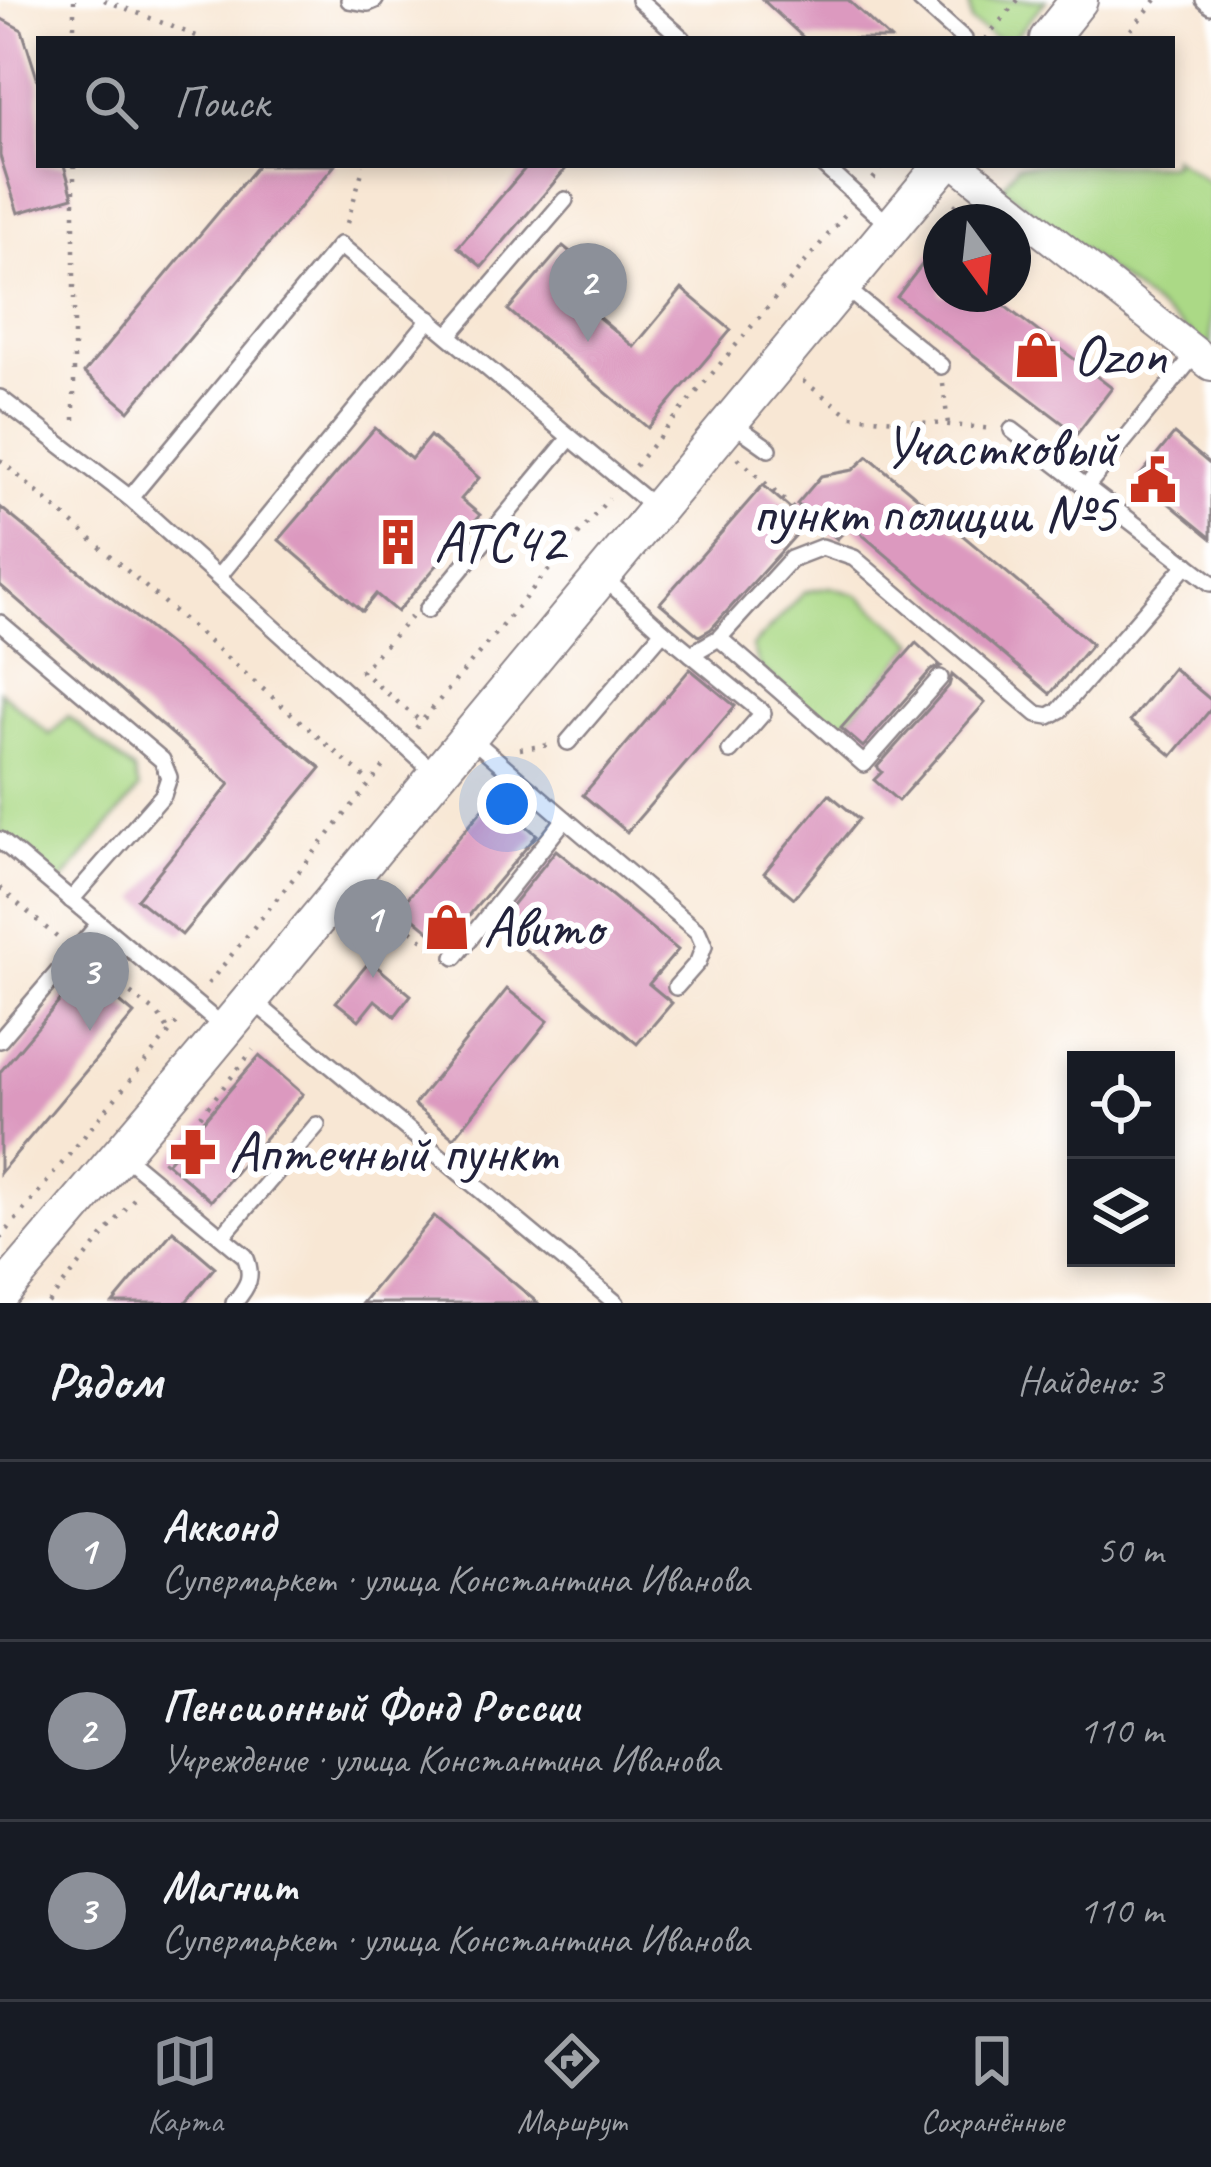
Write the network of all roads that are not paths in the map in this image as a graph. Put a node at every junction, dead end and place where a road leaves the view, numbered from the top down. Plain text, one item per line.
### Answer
1 (349, 0) edge
2 (375, 0) edge
3 (639, 0) edge
4 (920, 0) edge
5 (680, 36) edge
6 (961, 36) edge
7 (827, 168) edge
8 (940, 168) edge
9 (962, 168) edge
10 (565, 200) dead end
11 (891, 227) junction
12 (843, 286) junction
13 (430, 320) junction
14 (449, 335) junction
15 (1203, 359) edge
16 (941, 366) road end
17 (0, 398) edge
18 (731, 422) junction
19 (1012, 430) road end
20 (570, 437) junction
21 (769, 449) dead end
22 (1086, 487) junction
23 (130, 498) junction
24 (657, 510) junction
25 (1187, 565) junction
26 (219, 576) junction
27 (603, 577) junction
28 (1211, 583) edge
29 (427, 610) road end
30 (0, 623) edge
31 (663, 631) junction
32 (719, 638) junction
33 (691, 654) junction
34 (940, 678) dead end
35 (568, 742) road end
36 (480, 745) junction
37 (730, 751) dead end
38 (436, 775) junction
39 (565, 819) junction
40 (0, 840) edge
41 (71, 900) junction
42 (99, 924) junction
43 (455, 957) road end
44 (676, 987) dead end
45 (250, 999) junction
46 (226, 1029) junction
47 (0, 1040) edge
48 (317, 1125) dead end
49 (121, 1154) junction
50 (222, 1236) junction
51 (0, 1294) edge
52 (234, 1303) edge
53 (616, 1303) edge

1 - 2 lane
3 - 5 lane
4 - 6 lane
7 - 11 lane
8 - 11 street
9 - 15 street
10 - 14 lane
11 - 12 street
12 - 16 lane
12 - 18 street
13 - 14 lane
13 - 23 lane
13 - 26 lane
14 - 20 lane
15 - 22 lane
17 - 23 lane
18 - 21 lane
18 - 24 street
19 - 22 lane
20 - 24 lane
20 - 29 lane
22 - 25 lane
23 - 26 lane
24 - 27 street
25 - 28 lane
25 - 32 lane
26 - 38 lane
27 - 31 lane
27 - 36 street
30 - 41 lane
31 - 33 lane
31 - 35 lane
32 - 33 lane
32 - 34 lane
33 - 37 lane
36 - 38 street
36 - 39 lane
38 - 45 street
39 - 43 lane
39 - 44 lane
40 - 41 lane
41 - 42 lane
42 - 46 lane
42 - 47 lane
45 - 46 street
45 - 53 lane
46 - 49 street
48 - 50 lane
49 - 50 lane
49 - 51 street
50 - 52 lane

